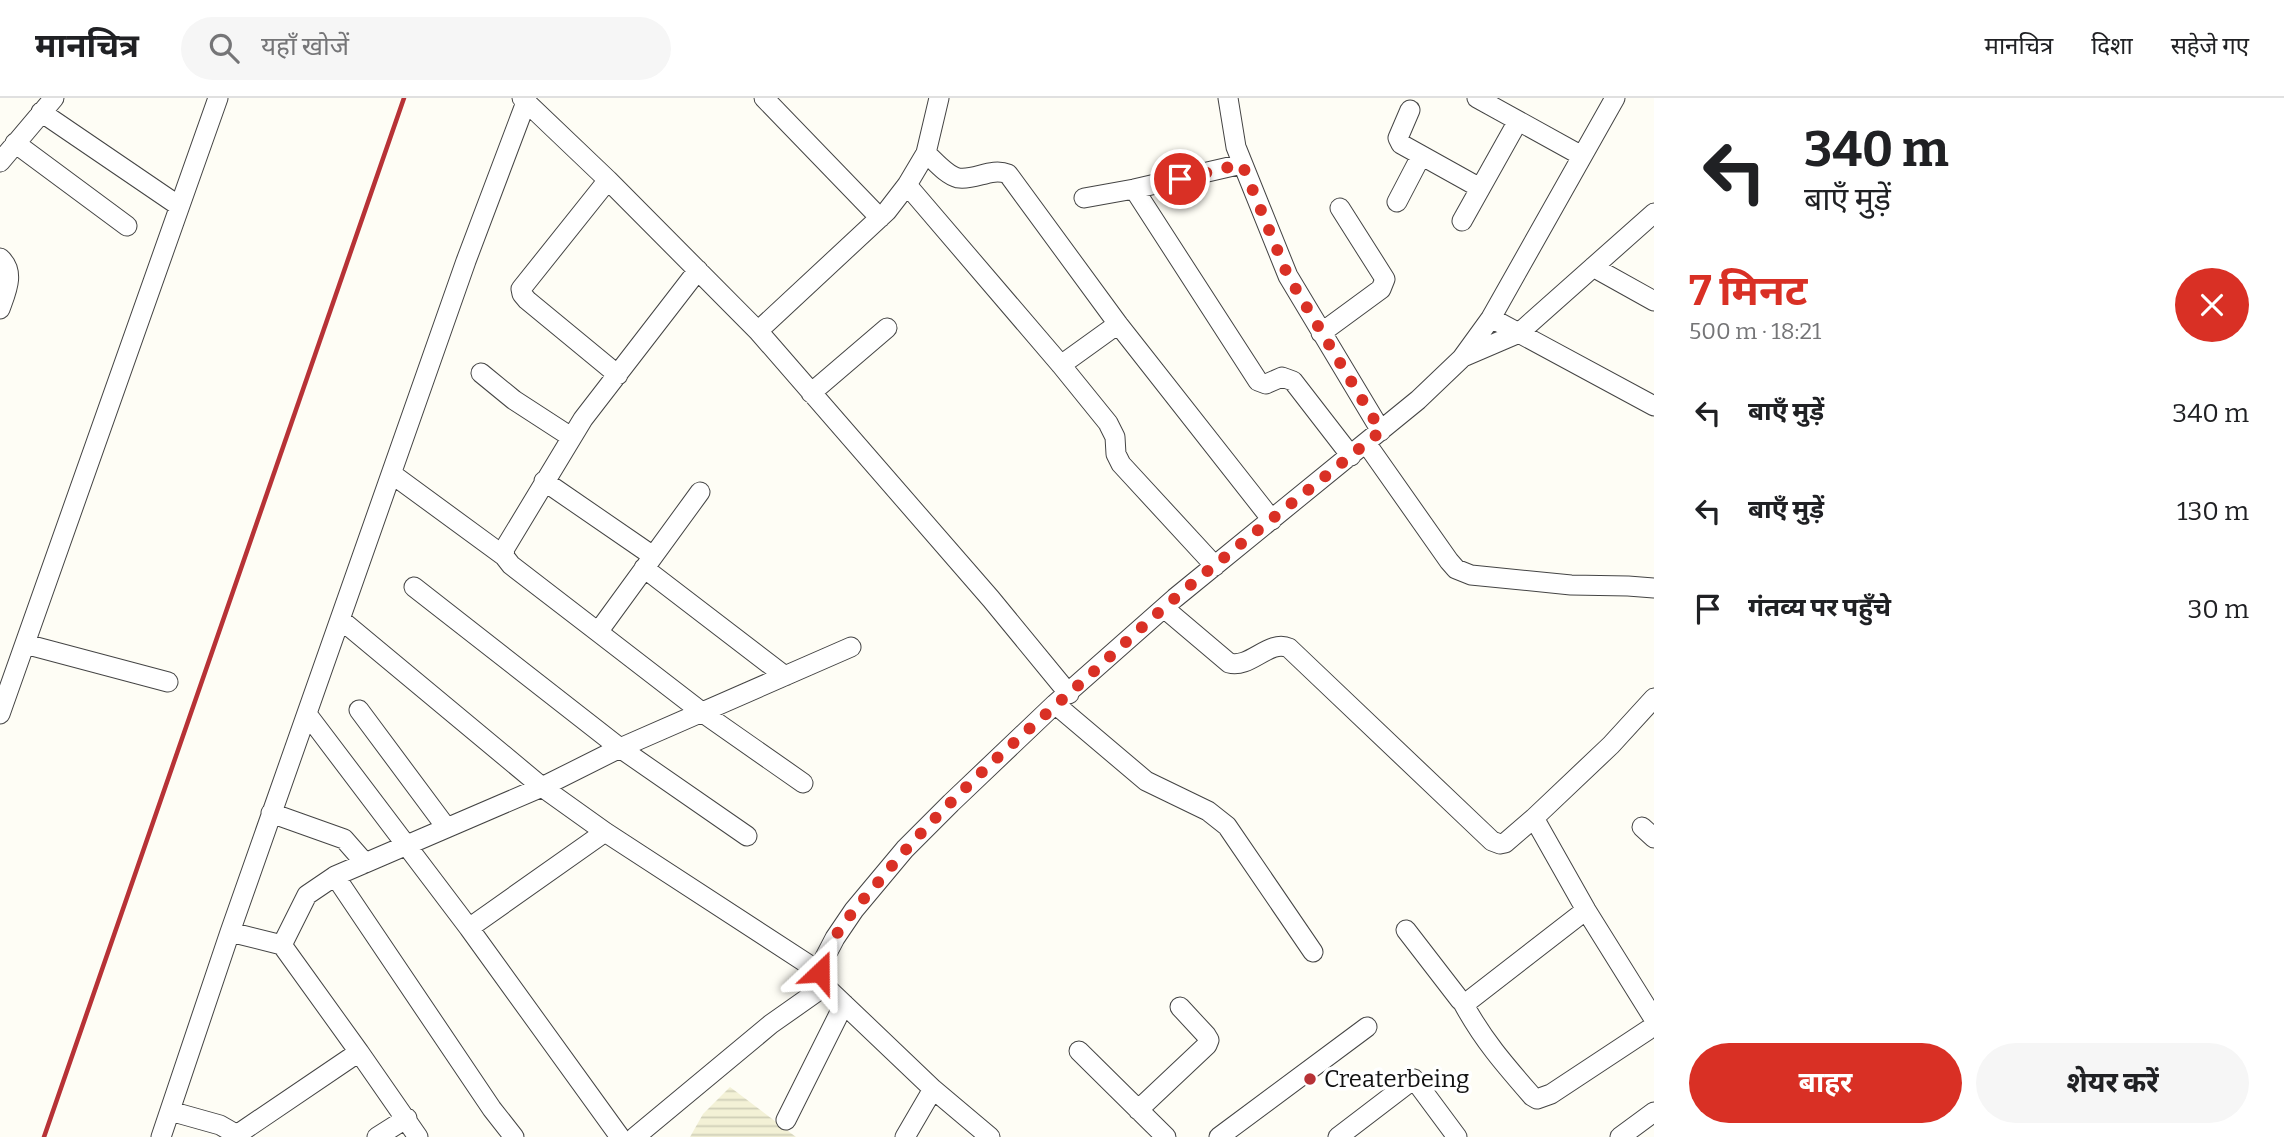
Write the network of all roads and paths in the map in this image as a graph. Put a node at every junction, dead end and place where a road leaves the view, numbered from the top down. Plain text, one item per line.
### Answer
1 (218, 98) edge
2 (764, 98) edge
3 (939, 98) edge
4 (1228, 98) edge
5 (1476, 98) edge
6 (1615, 98) edge
7 (524, 100) edge
8 (48, 105) edge
9 (1410, 110) dead end
10 (1518, 121) junction
11 (15, 144) junction
12 (926, 153) junction
13 (1421, 156) junction
14 (1582, 156) junction
15 (0, 162) edge
16 (1242, 164) junction
17 (608, 180) junction
18 (907, 185) junction
19 (1480, 188) junction
20 (1134, 189) junction
21 (1084, 198) dead end
22 (1397, 202) dead end
23 (179, 206) junction
24 (1340, 208) dead end
25 (1654, 213) edge
26 (880, 218) junction
27 (1462, 221) dead end
28 (127, 226) dead end
29 (0, 258) edge
30 (1593, 267) junction
31 (698, 270) junction
32 (1654, 301) edge
33 (0, 309) edge
34 (1491, 318) junction
35 (1118, 324) junction
36 (887, 328) dead end
37 (758, 331) junction
38 (1321, 333) junction
39 (1519, 333) junction
40 (1462, 358) junction
41 (1061, 365) junction
42 (481, 373) dead end
43 (618, 375) junction
44 (811, 393) junction
45 (1654, 406) edge
46 (571, 437) junction
47 (1374, 437) junction
48 (1351, 456) junction
49 (391, 474) junction
50 (544, 481) junction
51 (700, 492) dead end
52 (1272, 520) junction
53 (504, 556) junction
54 (649, 562) junction
55 (1215, 566) junction
56 (414, 587) dead end
57 (1654, 588) edge
58 (1164, 608) junction
59 (340, 619) junction
60 (598, 632) junction
61 (25, 644) junction
62 (851, 647) dead end
63 (7, 669) edge
64 (785, 676) junction
65 (168, 682) dead end
66 (1654, 698) edge
67 (1062, 699) junction
68 (359, 710) dead end
69 (0, 713) edge
70 (703, 713) junction
71 (307, 714) junction
72 (620, 748) junction
73 (803, 783) dead end
74 (542, 787) junction
75 (271, 813) junction
76 (1534, 818) junction
77 (446, 827) junction
78 (606, 832) junction
79 (747, 836) dead end
80 (407, 845) junction
81 (365, 863) junction
82 (334, 876) junction
83 (1586, 910) junction
84 (469, 928) junction
85 (1406, 930) dead end
86 (230, 932) junction
87 (282, 946) junction
88 (1313, 952) dead end
89 (822, 979) junction
90 (1463, 1003) junction
91 (844, 1004) junction
92 (1180, 1007) dead end
93 (1367, 1027) dead end
94 (1652, 1027) edge
95 (1079, 1051) dead end
96 (359, 1052) junction
97 (933, 1089) junction
98 (1138, 1110) junction
99 (170, 1111) junction
100 (1654, 1112) edge
101 (407, 1118) junction
102 (786, 1121) dead end
103 (239, 1135) edge
104 (161, 1137) edge
105 (377, 1137) edge
106 (418, 1137) edge
107 (514, 1137) edge
108 (620, 1137) edge
109 (635, 1137) edge
110 (905, 1137) edge
111 (990, 1137) edge
112 (1166, 1137) edge
113 (1219, 1137) edge
114 (1338, 1137) edge
115 (1457, 1137) edge
116 (1620, 1137) edge

1 - 23 street
2 - 26 street
3 - 12 street
4 - 16 street
5 - 10 street
6 - 14 street
7 - 17 street
7 - 49 street
8 - 11 street
8 - 23 street
9 - 13 street
10 - 14 street
10 - 19 street
11 - 15 street
11 - 28 street
12 - 18 street
12 - 35 street
13 - 19 street
13 - 22 street
14 - 34 street
16 - 20 street
16 - 38 street
17 - 31 street
17 - 43 street
18 - 26 street
18 - 41 street
19 - 27 street
20 - 21 street
20 - 48 street
23 - 61 street
24 - 38 street
25 - 30 street
26 - 37 street
29 - 33 street
30 - 32 street
30 - 39 street
31 - 37 street
31 - 43 street
34 - 39 street
34 - 40 street
35 - 41 street
35 - 52 street
36 - 44 street
37 - 44 street
38 - 47 street
39 - 40 street
39 - 45 street
40 - 47 street
41 - 55 street
42 - 46 street
43 - 46 street
44 - 67 street
46 - 50 street
47 - 48 street
47 - 57 street
48 - 52 street
49 - 53 street
49 - 59 street
50 - 53 street
50 - 54 street
51 - 54 street
52 - 55 street
53 - 60 street
54 - 60 street
54 - 64 street
55 - 58 street
56 - 72 street
58 - 67 street
58 - 76 street
59 - 71 street
59 - 74 street
60 - 70 street
61 - 63 street
61 - 65 street
62 - 64 street
63 - 69 street
64 - 70 street
66 - 76 street
67 - 88 street
67 - 89 street
68 - 77 street
70 - 72 street
70 - 73 street
71 - 75 street
71 - 80 street
72 - 74 street
72 - 79 street
74 - 77 street
74 - 78 street
75 - 81 street
75 - 86 street
76 - 83 street
77 - 80 street
78 - 84 street
78 - 89 street
80 - 81 street
80 - 84 street
81 - 82 street
82 - 87 street
82 - 107 street
83 - 90 street
83 - 94 street
84 - 108 street
85 - 90 street
86 - 87 street
86 - 99 street
87 - 96 street
89 - 91 street
89 - 109 street
90 - 94 street
91 - 97 street
91 - 102 street
92 - 98 street
93 - 113 street
95 - 98 street
96 - 101 street
96 - 103 street
97 - 110 street
97 - 111 street
98 - 112 street
99 - 103 street
99 - 104 street
100 - 116 street
101 - 105 street
101 - 106 street
114 - 115 street

